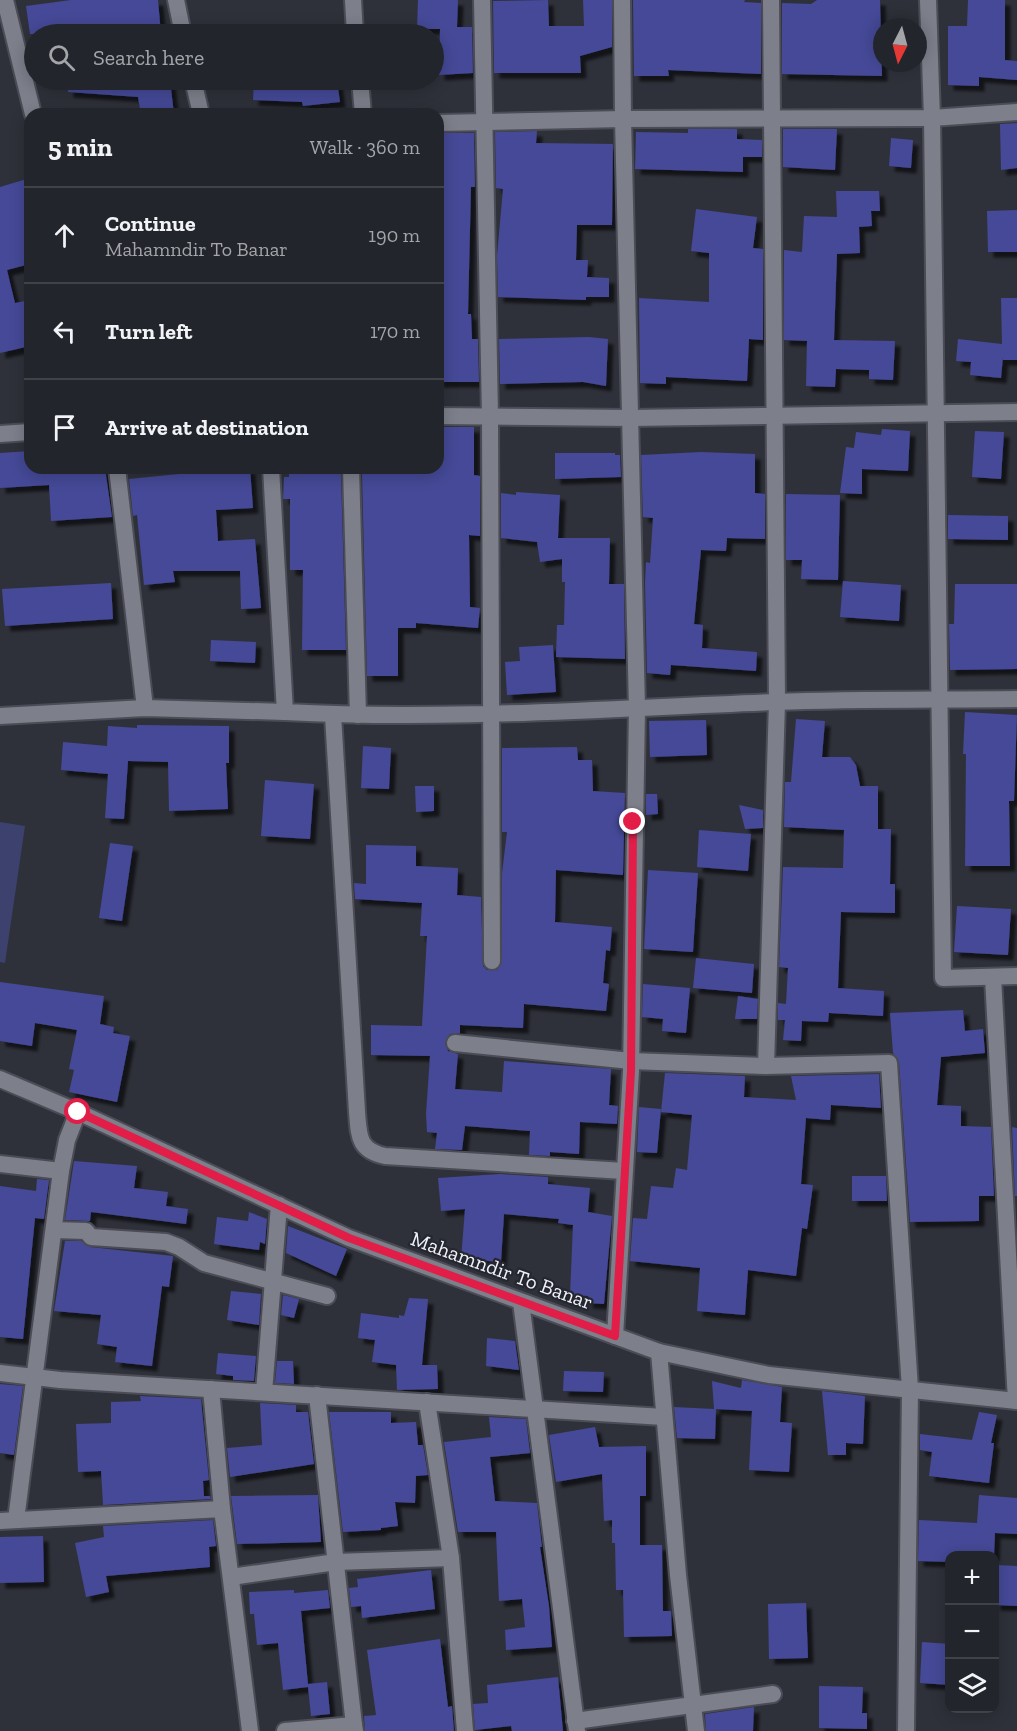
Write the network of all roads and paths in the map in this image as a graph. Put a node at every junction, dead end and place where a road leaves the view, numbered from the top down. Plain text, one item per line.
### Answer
1 (5, 0) edge
2 (176, 0) edge
3 (353, 0) edge
4 (482, 0) edge
5 (622, 0) edge
6 (771, 0) edge
7 (928, 0) edge
8 (181, 24) edge
9 (354, 24) edge
10 (24, 77) edge
11 (27, 90) edge
12 (195, 90) edge
13 (361, 90) edge
14 (32, 108) edge
15 (200, 108) edge
16 (362, 108) edge
17 (1017, 112) edge
18 (932, 118) junction
19 (623, 119) junction
20 (773, 120) junction
21 (444, 123) edge
22 (485, 123) junction
23 (1017, 412) edge
24 (935, 413) junction
25 (444, 416) edge
26 (490, 416) junction
27 (773, 416) junction
28 (631, 418) junction
29 (24, 432) edge
30 (0, 434) edge
31 (118, 474) edge
32 (271, 474) edge
33 (351, 474) edge
34 (1017, 699) edge
35 (939, 700) junction
36 (777, 702) junction
37 (145, 708) junction
38 (637, 709) junction
39 (0, 712) edge
40 (285, 712) junction
41 (492, 714) junction
42 (333, 715) junction
43 (358, 715) junction
44 (492, 961) dead end
45 (1017, 976) edge
46 (993, 977) junction
47 (455, 1043) dead end
48 (631, 1061) junction
49 (766, 1066) junction
50 (0, 1079) edge
51 (78, 1112) junction
52 (0, 1164) edge
53 (61, 1171) junction
54 (624, 1172) junction
55 (279, 1205) junction
56 (54, 1230) junction
57 (273, 1280) junction
58 (327, 1296) dead end
59 (521, 1302) junction
60 (615, 1336) junction
61 (659, 1352) junction
62 (0, 1373) edge
63 (33, 1377) junction
64 (211, 1389) junction
65 (909, 1389) junction
66 (264, 1392) junction
67 (317, 1395) junction
68 (1017, 1401) edge
69 (427, 1402) junction
70 (537, 1409) junction
71 (664, 1417) junction
72 (222, 1509) junction
73 (8, 1521) edge
74 (451, 1557) junction
75 (336, 1562) junction
76 (231, 1577) junction
77 (773, 1694) dead end
78 (693, 1704) junction
79 (576, 1726) edge
80 (355, 1728) edge
81 (250, 1731) edge
82 (285, 1731) edge
83 (465, 1731) edge
84 (696, 1731) edge
85 (906, 1731) edge

1 - 10 street
2 - 8 street
3 - 9 street
4 - 22 street
5 - 19 street
6 - 20 street
7 - 18 street
11 - 14 street
12 - 15 street
13 - 16 street
17 - 18 street
18 - 20 street
18 - 24 street
19 - 20 street
19 - 22 street
19 - 28 street
20 - 27 street
21 - 22 street
22 - 26 street
23 - 24 street
24 - 27 street
24 - 35 street
25 - 26 street
26 - 28 street
26 - 41 street
27 - 28 street
27 - 36 street
28 - 38 street
29 - 30 street
31 - 37 street
32 - 40 street
33 - 43 street
34 - 35 street
35 - 36 street
35 - 46 street
36 - 38 street
36 - 49 street
37 - 39 street
37 - 40 street
38 - 41 street
38 - 48 street
40 - 42 street
41 - 43 street
41 - 44 street
42 - 43 street
42 - 54 street
45 - 46 street
46 - 68 street
47 - 48 street
48 - 49 street
48 - 54 street
49 - 65 street
50 - 51 street, Mahamndir To Banar
51 - 53 street
51 - 55 street, Mahamndir To Banar
52 - 53 street
53 - 56 street
54 - 60 street
55 - 57 street
55 - 59 street, Mahamndir To Banar
56 - 57 street
56 - 63 street
57 - 58 street
57 - 66 street
59 - 60 street, Mahamndir To Banar
59 - 70 street
60 - 61 street, Mahamndir To Banar
61 - 65 street, Mahamndir To Banar
61 - 71 street
62 - 63 street
63 - 64 street
63 - 73 street
64 - 66 street
64 - 72 street
65 - 68 street, Mahamndir To Banar
65 - 85 street
66 - 67 street
67 - 69 street
67 - 75 street
69 - 70 street
69 - 74 street
70 - 71 street
70 - 79 street
71 - 78 street
72 - 73 street
72 - 76 street
74 - 75 street
74 - 83 street
75 - 76 street
75 - 80 street
76 - 81 street
77 - 78 street
78 - 79 street
78 - 84 street
80 - 82 street

